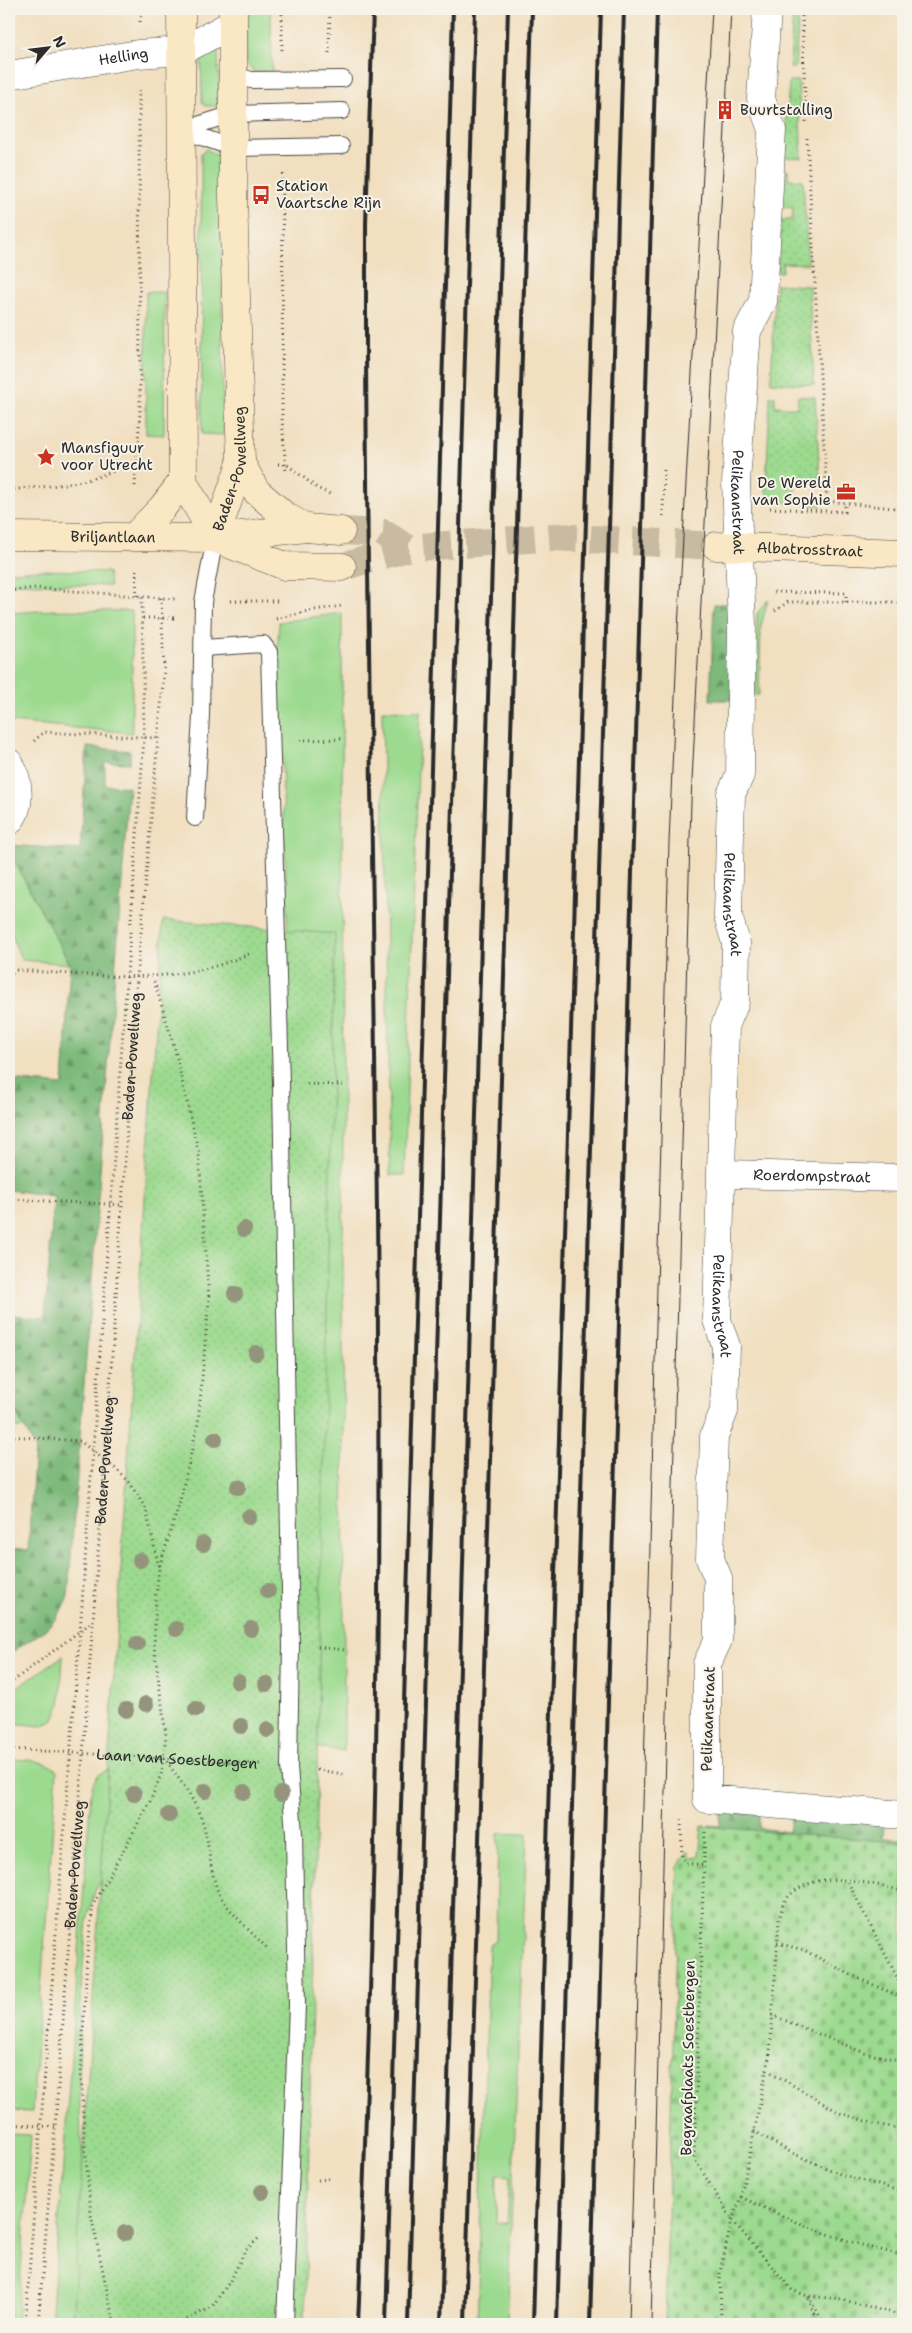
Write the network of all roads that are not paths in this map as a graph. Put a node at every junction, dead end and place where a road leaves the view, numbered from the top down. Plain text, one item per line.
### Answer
1 (181, 9) edge
2 (767, 9) edge
3 (232, 16) edge
4 (182, 51) junction
5 (232, 74) junction
6 (9, 75) edge
7 (343, 79) dead end
8 (342, 111) dead end
9 (232, 114) junction
10 (182, 130) junction
11 (341, 146) dead end
12 (233, 148) junction
13 (241, 463) junction
14 (183, 481) junction
15 (306, 528) junction
16 (341, 531) tunnel mouth
17 (9, 536) edge
18 (135, 536) junction
19 (216, 538) junction
20 (727, 547) junction
21 (903, 553) edge
22 (342, 567) tunnel mouth
23 (203, 648) junction
24 (9, 763) edge
25 (195, 818) dead end
26 (9, 821) edge
27 (722, 1174) junction
28 (903, 1178) edge
29 (903, 1814) edge
30 (285, 2324) edge

1 - 4 main road, Baden-Powellweg
2 - 20 street, Pelikaanstraat
3 - 4 street, Helling
3 - 5 main road, Baden-Powellweg
4 - 6 street, Helling
4 - 10 main road, Baden-Powellweg
5 - 7 lane
5 - 9 main road, Baden-Powellweg
8 - 9 lane
9 - 10 lane
9 - 12 main road, Baden-Powellweg
10 - 12 lane
10 - 14 main road, Baden-Powellweg
11 - 12 lane
12 - 13 main road, Baden-Powellweg
13 - 15 main road
13 - 19 main road, Baden-Powellweg
14 - 18 main road
14 - 19 main road, Baden-Powellweg
15 - 16 main road
15 - 19 main road
17 - 18 main road, Briljantlaan
18 - 19 main road, Briljantlaan
19 - 22 main road
19 - 23 lane
20 - 21 main road, Albatrosstraat
20 - 27 street, Pelikaanstraat
23 - 25 lane
23 - 30 lane
24 - 26 street
27 - 28 street, Roerdompstraat
27 - 29 street, Pelikaanstraat

